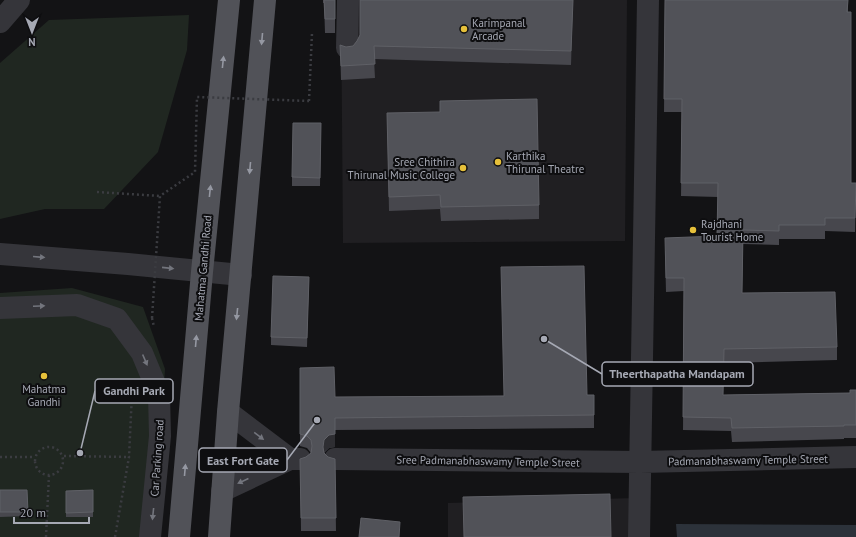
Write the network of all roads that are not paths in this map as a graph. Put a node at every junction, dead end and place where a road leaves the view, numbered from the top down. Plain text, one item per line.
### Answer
1 (19, 0) edge
2 (229, 0) edge
3 (265, 0) edge
4 (348, 0) edge
5 (648, 0) edge
6 (0, 22) edge
7 (347, 48) edge
8 (0, 254) edge
9 (202, 272) junction
10 (241, 275) junction
11 (0, 308) edge
12 (228, 412) junction
13 (856, 457) edge
14 (335, 459) edge
15 (640, 462) junction
16 (222, 491) junction
17 (150, 537) edge
18 (179, 537) edge
19 (219, 537) edge
20 (639, 537) edge

1 - 6 street
9 -> 2 main road, Mahatma Gandhi Road
3 -> 10 main road
4 - 7 street
5 - 15 street
8 -> 9 street
9 - 10 street
18 -> 9 main road, Mahatma Gandhi Road
10 -> 12 main road
11 -> 17 street, Car Parking road
12 - 16 main road
12 -> 16 street
13 - 15 street, Padmanabhaswamy Temple Street
14 - 15 street, Sree Padmanabhaswamy Temple Street
15 - 20 street
16 - 19 main road

